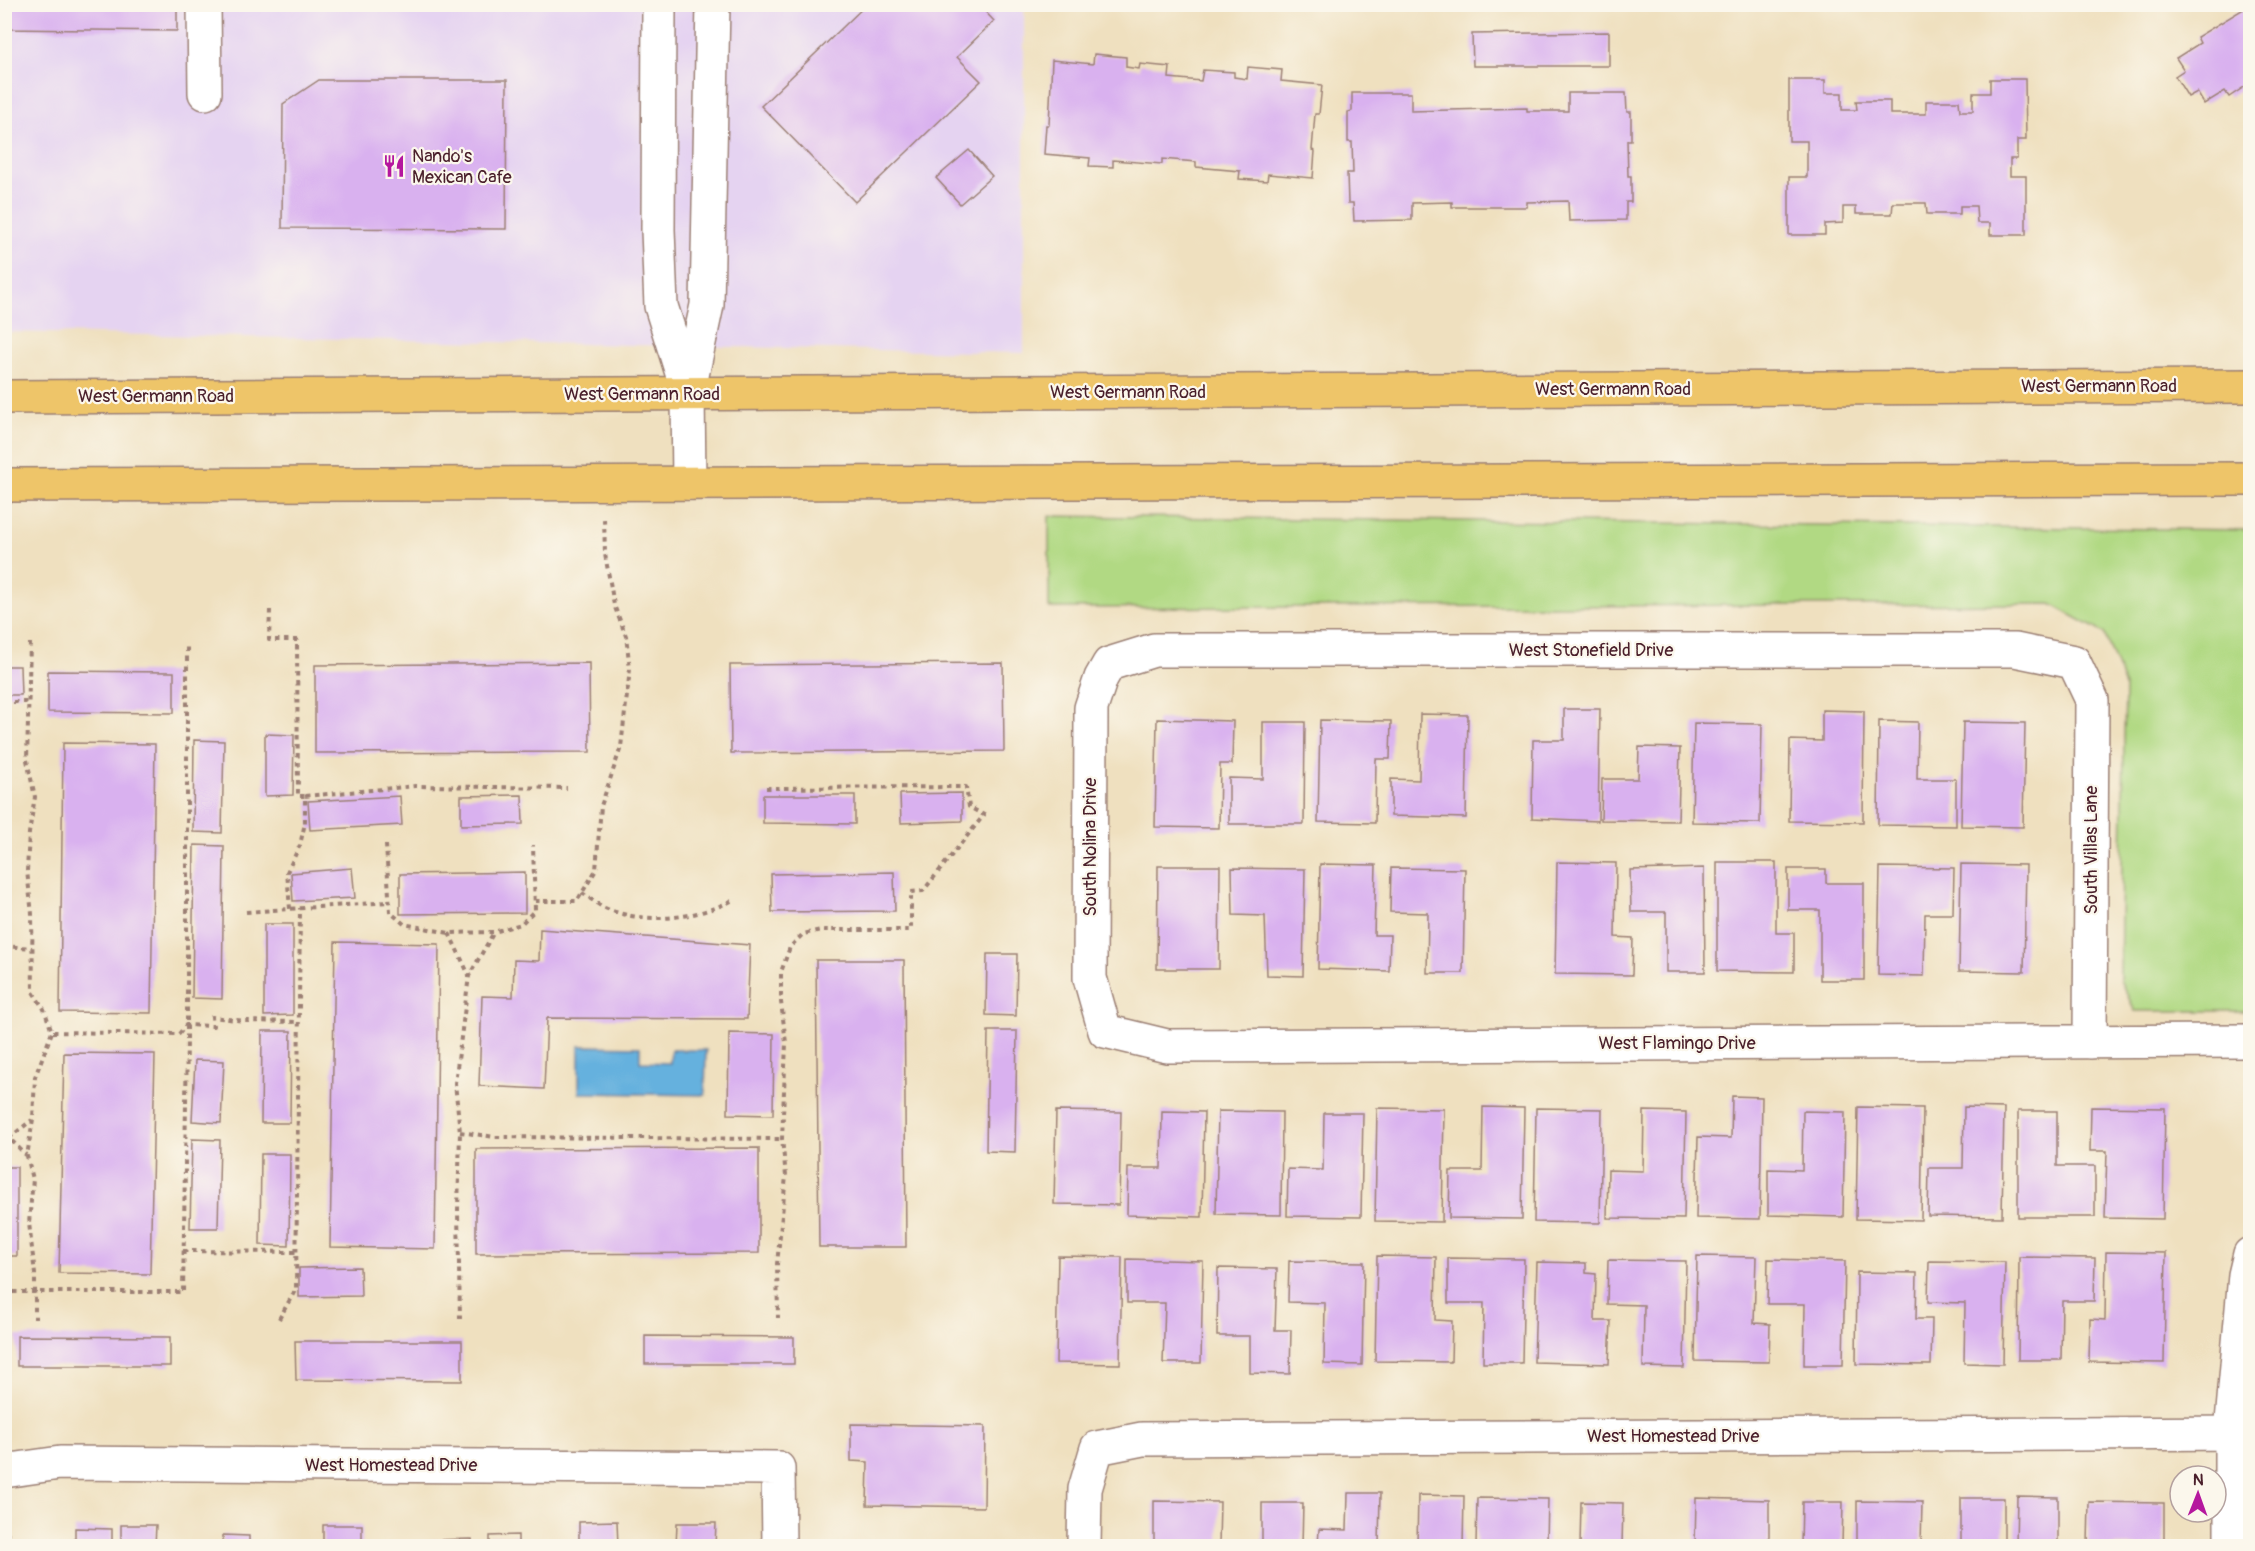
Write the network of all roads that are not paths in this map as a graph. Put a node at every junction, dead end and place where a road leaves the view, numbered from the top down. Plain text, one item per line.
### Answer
1 (204, 4) edge
2 (659, 4) edge
3 (714, 4) edge
4 (205, 93) dead end
5 (2250, 386) edge
6 (688, 394) junction
7 (4, 397) edge
8 (2250, 479) edge
9 (689, 483) junction
10 (4, 485) edge
11 (2074, 662) joint
12 (1108, 664) joint
13 (1105, 1031) joint
14 (2250, 1041) edge
15 (2090, 1042) junction
16 (2250, 1254) edge
17 (2241, 1433) edge
18 (4, 1471) edge
19 (779, 1546) edge
20 (1084, 1546) edge
21 (2231, 1546) edge

1 - 4 street
2 - 6 street
3 - 6 street
5 - 6 main road, West Germann Road
6 - 7 main road, West Germann Road
6 - 9 street
8 - 9 main road
9 - 10 main road
11 - 12 street, West Stonefield Drive
11 - 15 street, South Villas Lane
12 - 13 street, South Nolina Drive
13 - 15 street, West Flamingo Drive
14 - 15 street, West Flamingo Drive
16 - 17 street
17 - 20 street, West Homestead Drive
17 - 21 street
18 - 19 street, West Homestead Drive

